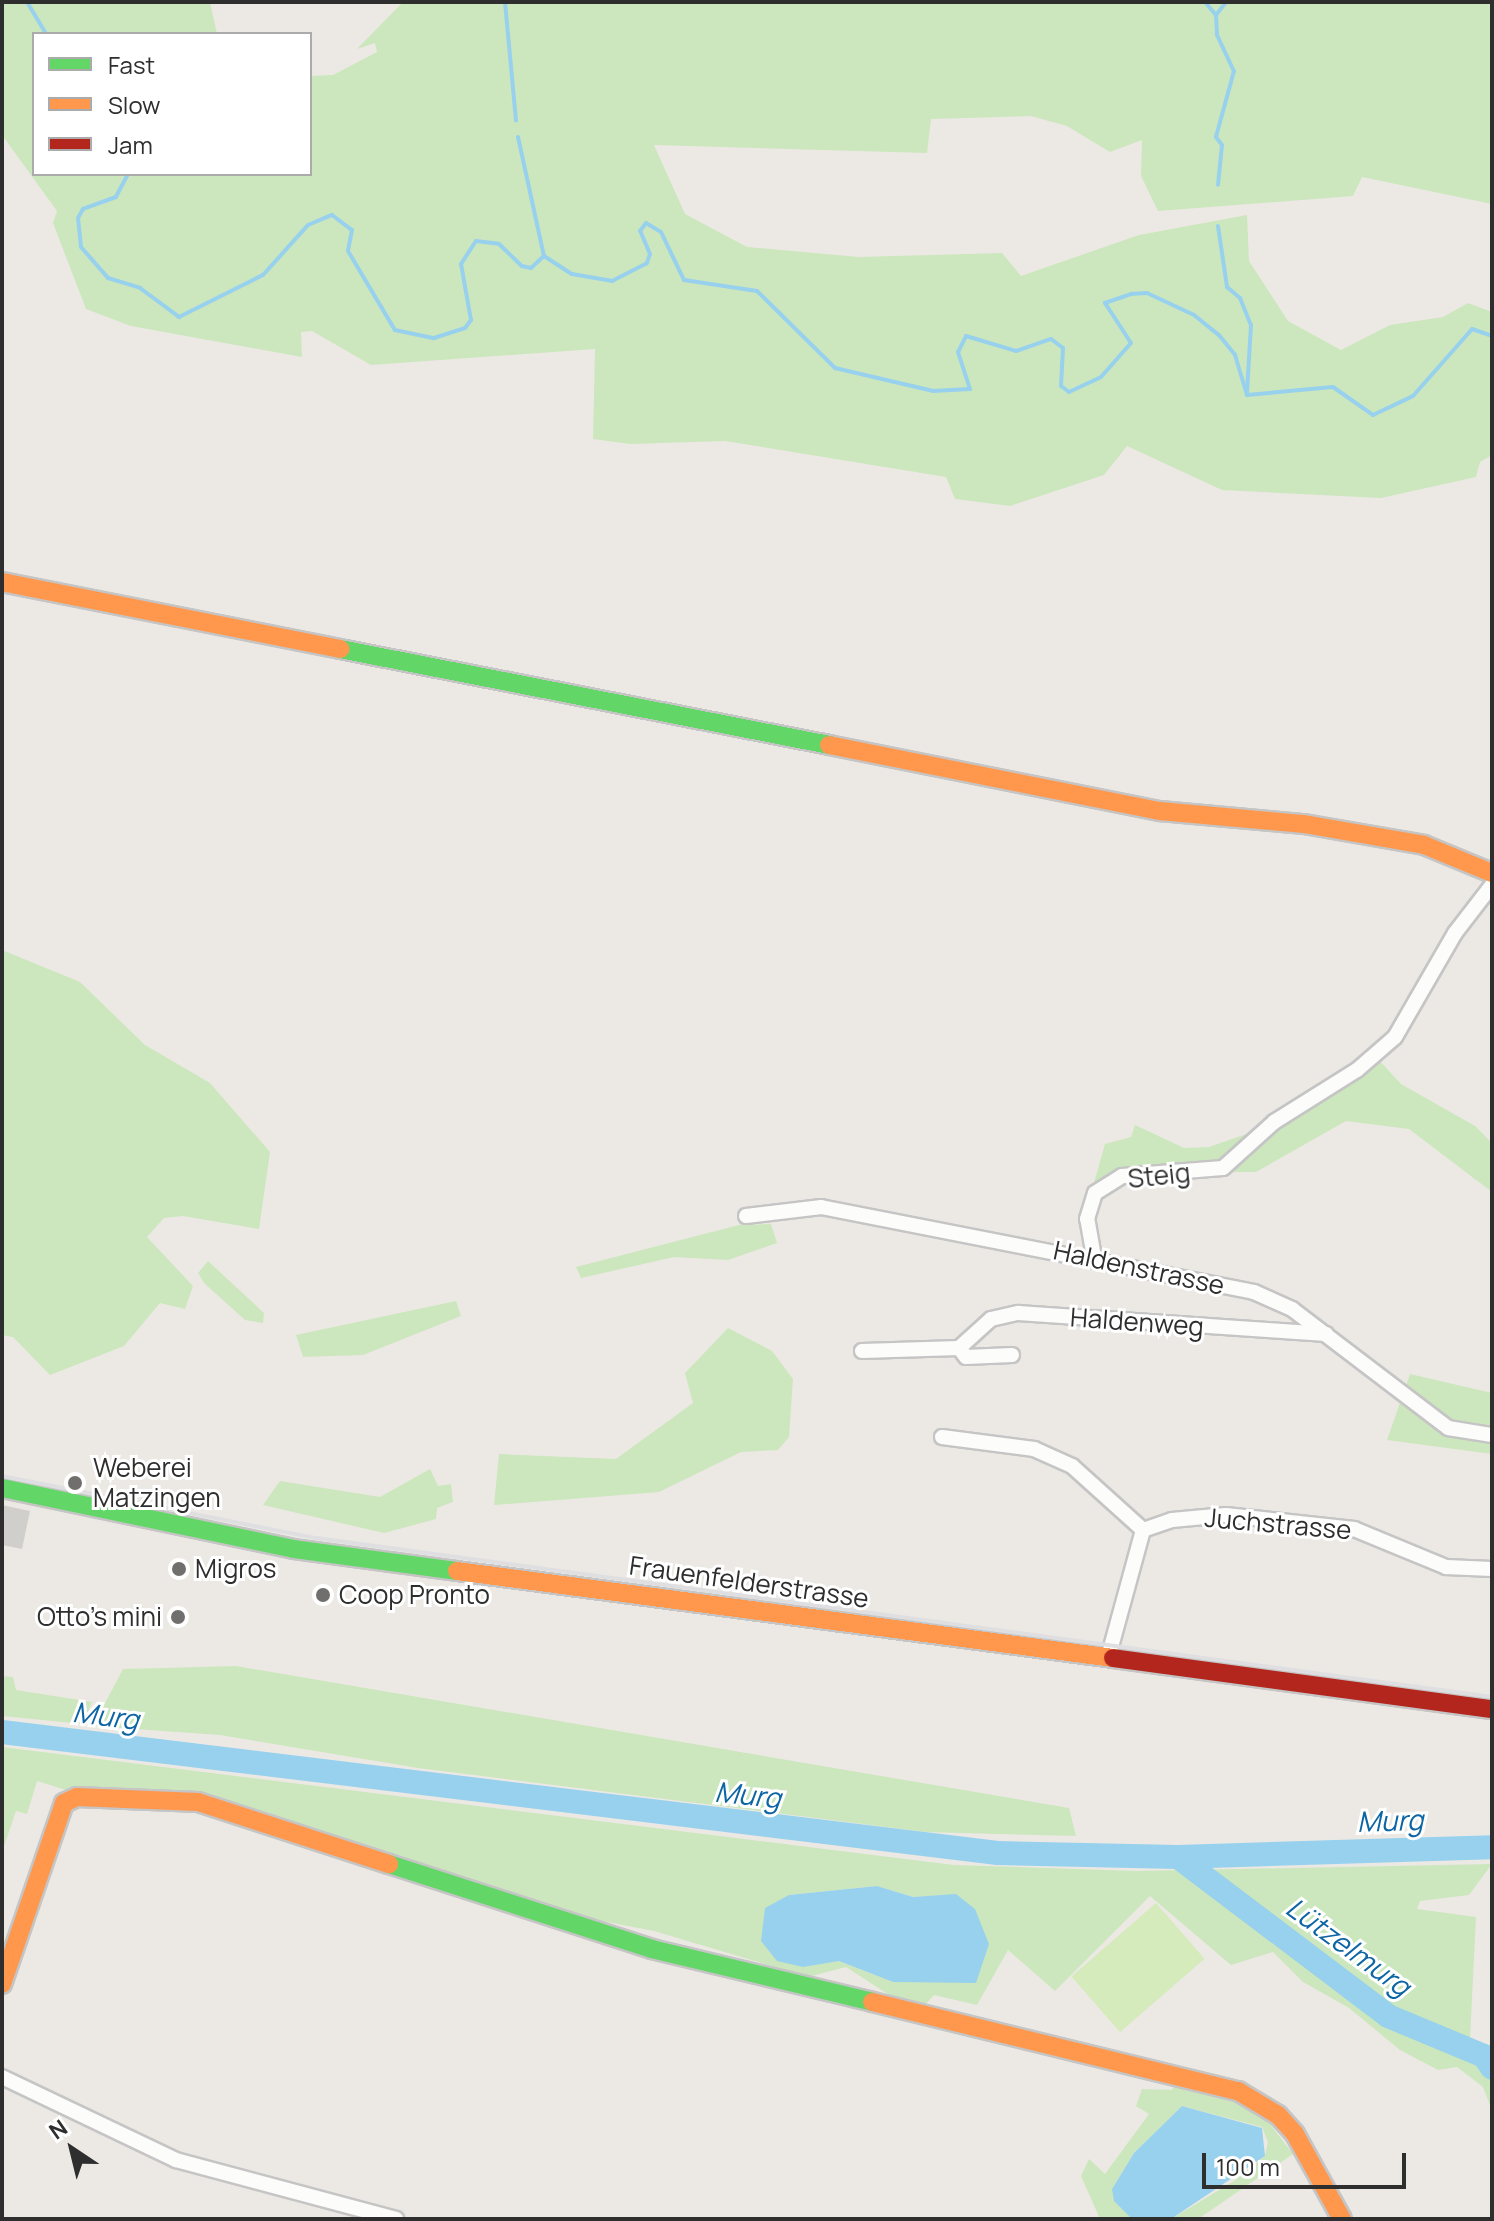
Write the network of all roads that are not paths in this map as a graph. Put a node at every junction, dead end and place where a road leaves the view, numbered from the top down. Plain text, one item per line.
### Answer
1 (2, 582) edge
2 (1492, 873) edge
3 (1492, 885) edge
4 (746, 1216) dead end
5 (1094, 1257) junction
6 (1326, 1334) junction
7 (959, 1348) junction
8 (862, 1351) dead end
9 (1012, 1355) dead end
10 (1492, 1435) edge
11 (942, 1437) dead end
12 (2, 1488) edge
13 (1143, 1530) junction
14 (1492, 1569) edge
15 (1108, 1658) junction
16 (1492, 1709) edge
17 (2, 1984) edge
18 (2, 2077) edge
19 (396, 2219) edge
20 (1342, 2219) edge

1 - 2 street
3 - 5 street, Steig
4 - 5 street, Haldenstrasse
5 - 6 street, Haldenstrasse
6 - 7 street, Haldenweg
6 - 10 street, Haldenstrasse
7 - 8 street
7 - 9 street
11 - 13 street
12 - 15 street, Frauenfelderstrasse
13 - 14 street, Juchstrasse
13 - 15 street
15 - 16 street, Frauenfelderstrasse
17 - 20 street
18 - 19 street

